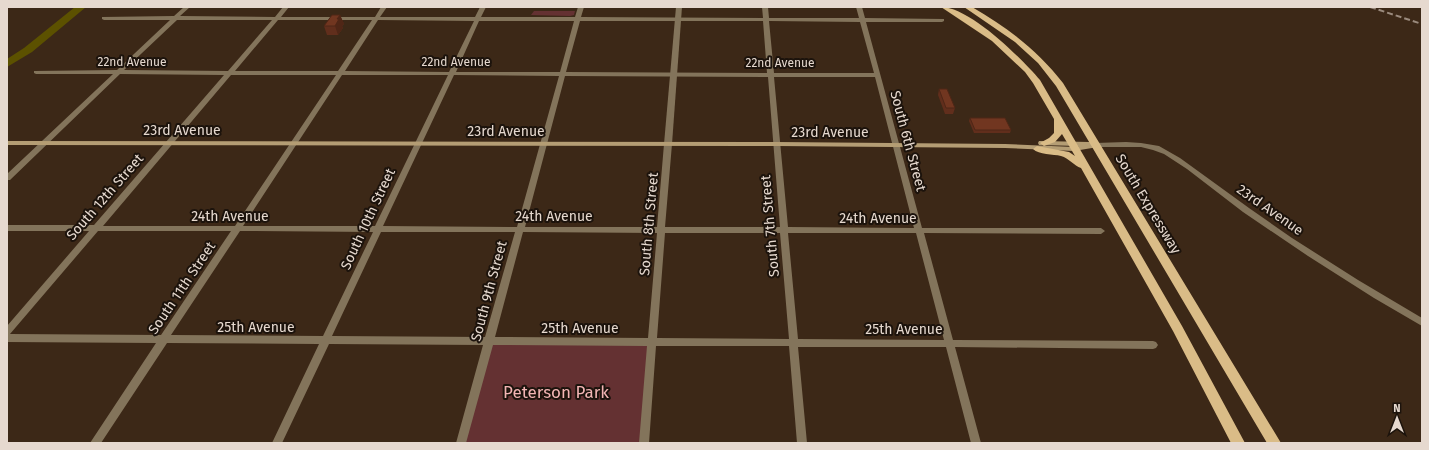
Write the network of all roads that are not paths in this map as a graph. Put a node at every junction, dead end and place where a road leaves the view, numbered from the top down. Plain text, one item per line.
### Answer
1 (187, 7) edge
2 (286, 7) edge
3 (384, 7) edge
4 (483, 7) edge
5 (581, 7) edge
6 (679, 7) edge
7 (765, 7) edge
8 (859, 7) edge
9 (944, 7) edge
10 (967, 7) edge
11 (104, 18) dead end
12 (175, 18) junction
13 (276, 18) junction
14 (376, 19) junction
15 (477, 19) junction
16 (578, 19) junction
17 (678, 19) junction
18 (766, 19) junction
19 (862, 20) junction
20 (942, 20) dead end
21 (36, 72) dead end
22 (230, 72) junction
23 (118, 73) junction
24 (340, 73) junction
25 (452, 73) junction
26 (562, 73) junction
27 (674, 73) junction
28 (771, 74) junction
29 (876, 74) junction
30 (1057, 116) junction
31 (7, 142) edge
32 (44, 143) junction
33 (169, 143) junction
34 (294, 143) junction
35 (418, 144) junction
36 (543, 144) junction
37 (668, 144) junction
38 (777, 144) junction
39 (895, 145) junction
40 (1095, 145) junction
41 (1041, 146) junction
42 (1073, 146) junction
43 (1088, 172) junction
44 (7, 178) edge
45 (7, 228) edge
46 (96, 228) junction
47 (237, 228) junction
48 (378, 229) junction
49 (520, 229) junction
50 (661, 229) junction
51 (784, 230) junction
52 (918, 231) junction
53 (1101, 232) dead end
54 (1422, 322) edge
55 (7, 332) edge
56 (7, 338) edge
57 (163, 340) junction
58 (326, 341) junction
59 (489, 341) junction
60 (652, 342) junction
61 (793, 342) junction
62 (948, 343) junction
63 (1153, 345) dead end
64 (95, 443) edge
65 (277, 443) edge
66 (461, 443) edge
67 (644, 443) edge
68 (802, 443) edge
69 (976, 443) edge
70 (1238, 443) edge
71 (1274, 443) edge

1 - 12 street
2 - 13 street, South 12th Street
3 - 14 street, South 11th Street
4 - 15 street, South 10th Street
5 - 16 street, South 9th Street
6 - 17 street, South 8th Street
7 - 18 street, South 7th Street
8 - 19 street, South 6th Street
9 - 30 main road
10 - 40 main road, South Expressway
11 - 12 street
12 - 13 street
12 - 23 street
13 - 14 street
13 - 22 street, South 12th Street
14 - 15 street
14 - 24 street, South 11th Street
15 - 16 street
15 - 25 street, South 10th Street
16 - 17 street
16 - 26 street, South 9th Street
17 - 18 street
17 - 27 street, South 8th Street
18 - 19 street
18 - 28 street, South 7th Street
19 - 20 street
19 - 29 street, South 6th Street
21 - 23 street, 22nd Avenue
22 - 23 street, 22nd Avenue
22 - 24 street, 22nd Avenue
22 - 33 street, South 12th Street
23 - 32 street
24 - 25 street, 22nd Avenue
24 - 34 street, South 11th Street
25 - 26 street, 22nd Avenue
25 - 35 street, South 10th Street
26 - 27 street, 22nd Avenue
26 - 36 street, South 9th Street
27 - 28 street, 22nd Avenue
27 - 37 street, South 8th Street
28 - 29 street, 22nd Avenue
28 - 38 street, South 7th Street
29 - 39 street, South 6th Street
30 - 41 main road
30 - 42 main road
31 - 32 main road, 23rd Avenue
32 - 33 main road, 23rd Avenue
32 - 44 street
33 - 34 main road, 23rd Avenue
33 - 46 street, South 12th Street
34 - 35 main road, 23rd Avenue
34 - 47 street, South 11th Street
35 - 36 main road, 23rd Avenue
35 - 48 street, South 10th Street
36 - 37 main road, 23rd Avenue
36 - 49 street, South 9th Street
37 - 38 main road, 23rd Avenue
37 - 50 street, South 8th Street
38 - 39 main road, 23rd Avenue
38 - 51 street, South 7th Street
39 - 41 main road, 23rd Avenue
39 - 52 street, South 6th Street
40 - 42 main road, 23rd Avenue
40 - 54 street, 23rd Avenue
40 - 71 main road, South Expressway
41 - 42 main road, 23rd Avenue
41 - 43 main road
42 - 43 main road
43 - 70 main road
45 - 46 street, 24th Avenue
46 - 47 street, 24th Avenue
46 - 55 street, South 12th Street
47 - 48 street, 24th Avenue
47 - 57 street, South 11th Street
48 - 49 street, 24th Avenue
48 - 58 street, South 10th Street
49 - 50 street, 24th Avenue
49 - 59 street, South 9th Street
50 - 51 street, 24th Avenue
50 - 60 street, South 8th Street
51 - 52 street, 24th Avenue
51 - 61 street, South 7th Street
52 - 53 street, 24th Avenue
52 - 62 street, South 6th Street
56 - 57 street, 25th Avenue
57 - 58 street, 25th Avenue
57 - 64 street, South 11th Street
58 - 59 street, 25th Avenue
58 - 65 street, South 10th Street
59 - 60 street, 25th Avenue
59 - 66 street, South 9th Street
60 - 61 street, 25th Avenue
60 - 67 street, South 8th Street
61 - 62 street, 25th Avenue
61 - 68 street, South 7th Street
62 - 63 street, 25th Avenue
62 - 69 street, South 6th Street

